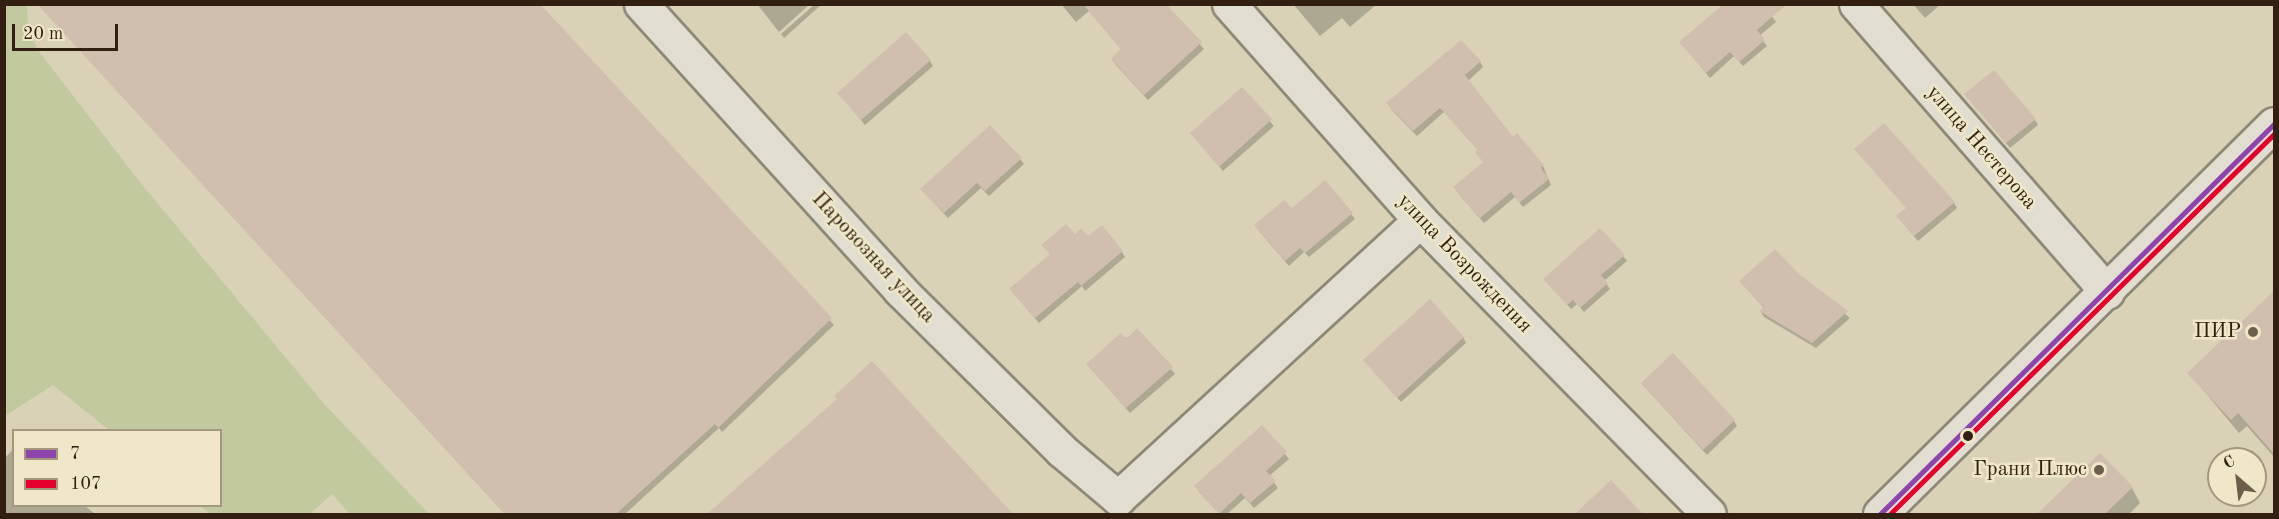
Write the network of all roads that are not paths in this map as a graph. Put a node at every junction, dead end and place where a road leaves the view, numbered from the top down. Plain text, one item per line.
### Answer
1 (641, 4) edge
2 (1229, 4) edge
3 (1856, 4) edge
4 (2274, 124) edge
5 (1420, 220) junction
6 (2107, 292) junction
7 (1709, 514) edge
8 (1880, 514) edge

1 - 5 street, Паровозная улица
2 - 5 street, улица Возрождения
3 - 6 street, улица Нестерова
4 - 6 street
5 - 7 street, улица Возрождения
6 - 8 street

